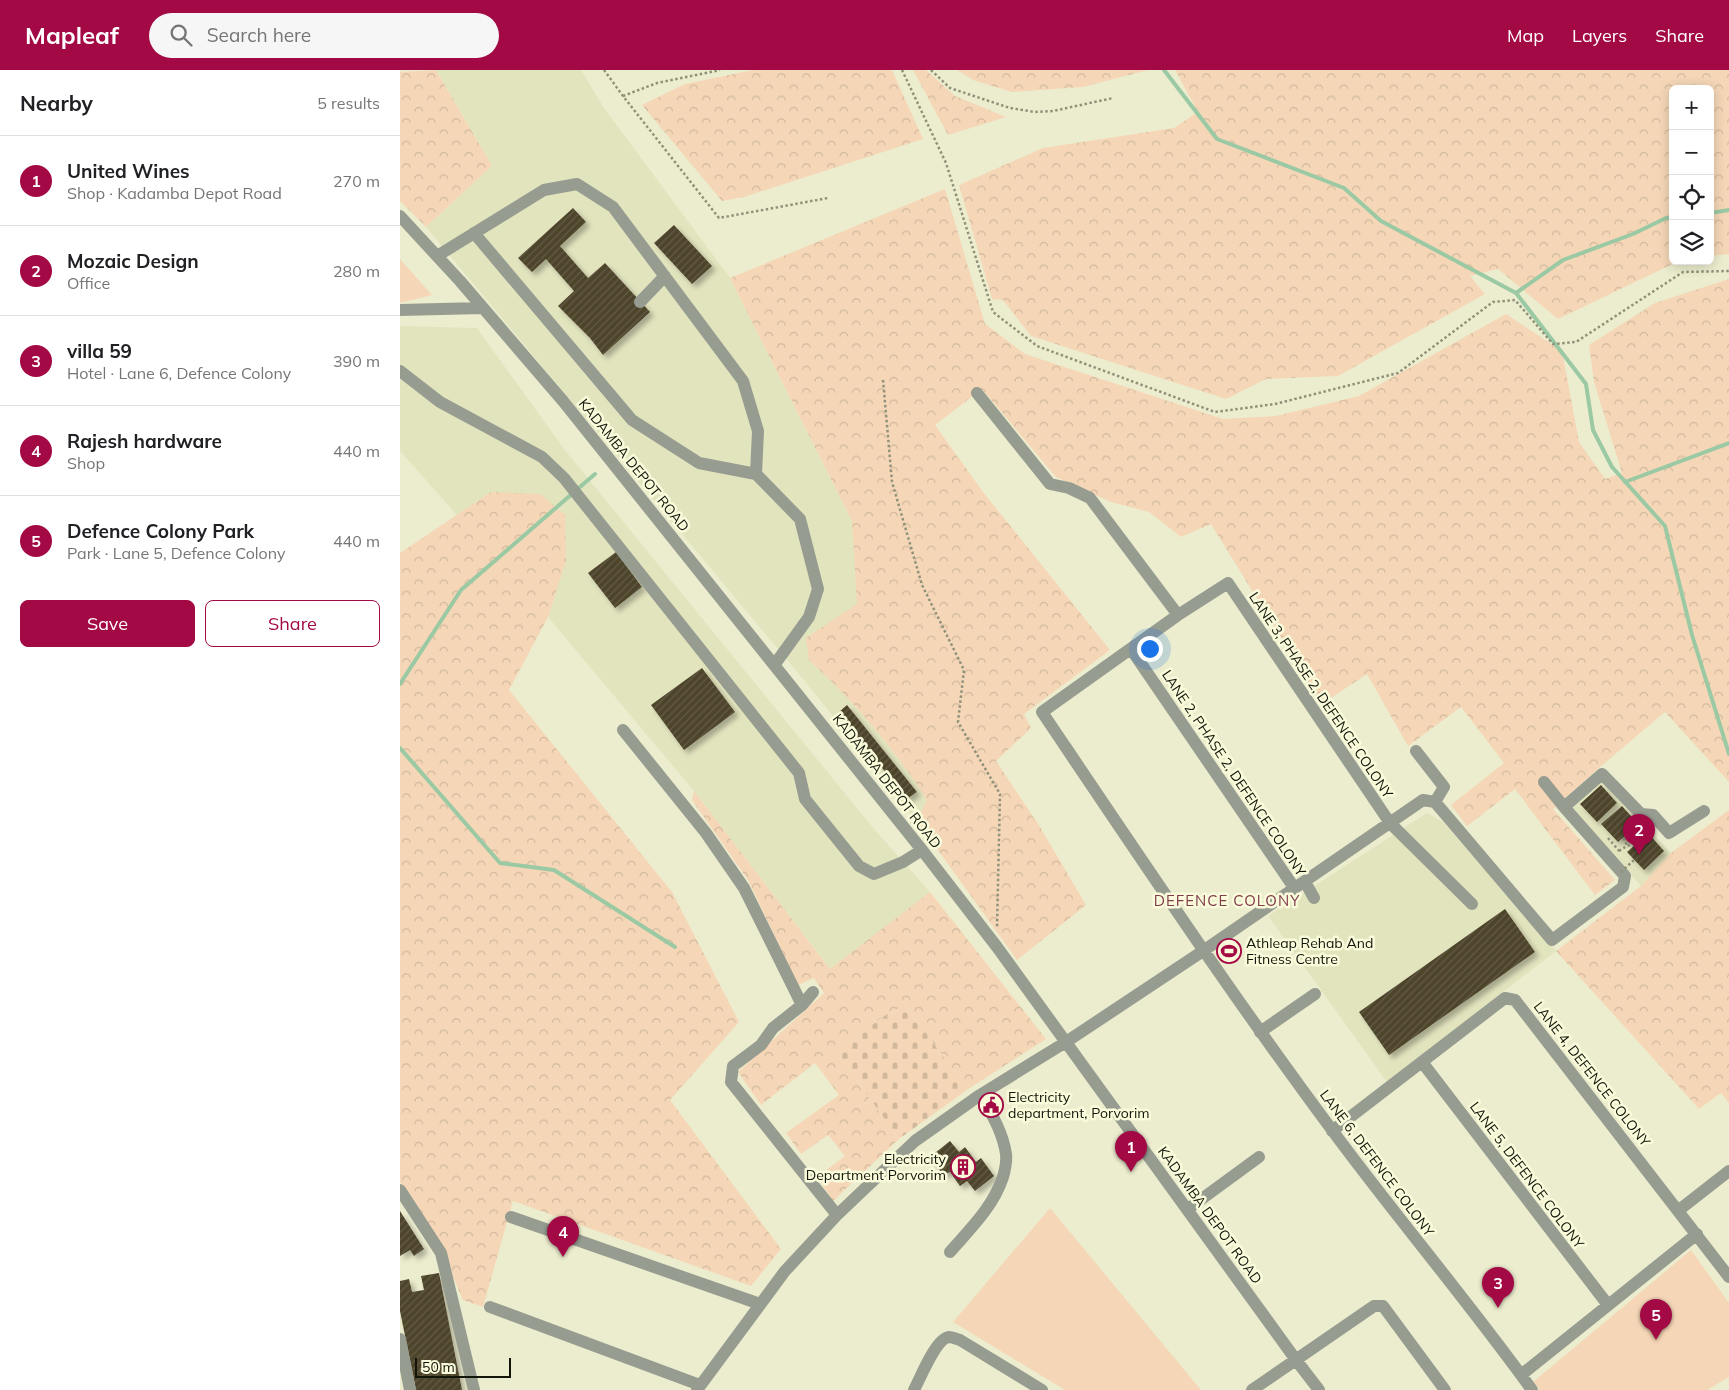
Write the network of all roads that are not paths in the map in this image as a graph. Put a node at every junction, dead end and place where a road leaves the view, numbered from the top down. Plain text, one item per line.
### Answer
1 (401, 219) edge
2 (474, 233) junction
3 (437, 256) junction
4 (665, 276) junction
5 (640, 302) dead end
6 (482, 308) junction
7 (400, 310) edge
8 (400, 371) edge
9 (977, 393) dead end
10 (756, 474) junction
11 (1178, 615) junction
12 (1131, 649) junction
13 (775, 664) junction
14 (623, 730) dead end
15 (1416, 751) dead end
16 (1544, 782) dead end
17 (1435, 802) junction
18 (1564, 808) junction
19 (1704, 811) dead end
20 (1390, 823) junction
21 (922, 850) junction
22 (1300, 886) junction
23 (1314, 898) dead end
24 (1472, 904) dead end
25 (1203, 951) junction
26 (813, 992) dead end
27 (1315, 994) dead end
28 (802, 1005) junction
29 (1260, 1032) junction
30 (1066, 1042) junction
31 (1422, 1062) junction
32 (980, 1095) junction
33 (1332, 1131) junction
34 (1259, 1157) dead end
35 (1729, 1172) edge
36 (400, 1190) edge
37 (1188, 1209) junction
38 (1679, 1210) junction
39 (837, 1215) junction
40 (511, 1216) dead end
41 (1697, 1234) junction
42 (950, 1252) dead end
43 (1729, 1277) edge
44 (760, 1304) junction
45 (1608, 1305) junction
46 (490, 1307) dead end
47 (400, 1339) edge
48 (1296, 1360) junction
49 (1521, 1375) junction
50 (699, 1387) edge
51 (410, 1390) edge
52 (474, 1390) edge
53 (914, 1390) edge
54 (1042, 1390) edge
55 (1252, 1390) edge
56 (1319, 1390) edge
57 (1445, 1390) edge
58 (1532, 1390) edge

1 - 3 street, KADAMBA DEPOT ROAD
2 - 3 street
2 - 4 street
2 - 10 street
3 - 6 street, KADAMBA DEPOT ROAD
4 - 5 street
4 - 10 street
6 - 7 street
6 - 13 street, KADAMBA DEPOT ROAD
8 - 21 street
9 - 11 street
10 - 13 street
11 - 12 street
11 - 20 street, LANE 3, PHASE 2, DEFENCE COLONY
12 - 22 street, LANE 2, PHASE 2, DEFENCE COLONY
12 - 25 street, LANE 6, DEFENCE COLONY
13 - 21 street, KADAMBA DEPOT ROAD
14 - 28 street
15 - 17 street
16 - 18 street
17 - 18 street
17 - 20 street
18 - 19 street
20 - 22 street
20 - 24 street, LANE 3, PHASE 2, DEFENCE COLONY
21 - 30 street, KADAMBA DEPOT ROAD
22 - 23 street, LANE 2, PHASE 2, DEFENCE COLONY
22 - 25 street
25 - 29 street, LANE 6, DEFENCE COLONY
25 - 30 street
26 - 28 street
27 - 29 street
28 - 39 street
29 - 33 street, LANE 6, DEFENCE COLONY
30 - 32 street
30 - 37 street, KADAMBA DEPOT ROAD
31 - 33 street, LANE 4, DEFENCE COLONY
31 - 38 street, LANE 4, DEFENCE COLONY
31 - 45 street, LANE 5, DEFENCE COLONY
32 - 39 street
32 - 42 street
33 - 49 street, LANE 6, DEFENCE COLONY
34 - 37 street
35 - 38 street
36 - 52 street
37 - 48 street, KADAMBA DEPOT ROAD
38 - 41 street, LANE 4, DEFENCE COLONY
39 - 44 street
40 - 44 street
41 - 43 street, LANE 4, DEFENCE COLONY
41 - 45 street
44 - 50 street
45 - 49 street
46 - 50 street
47 - 51 street
48 - 55 street
48 - 56 street, KADAMBA DEPOT ROAD
48 - 57 street
49 - 58 street, LANE 6, DEFENCE COLONY
53 - 54 street

